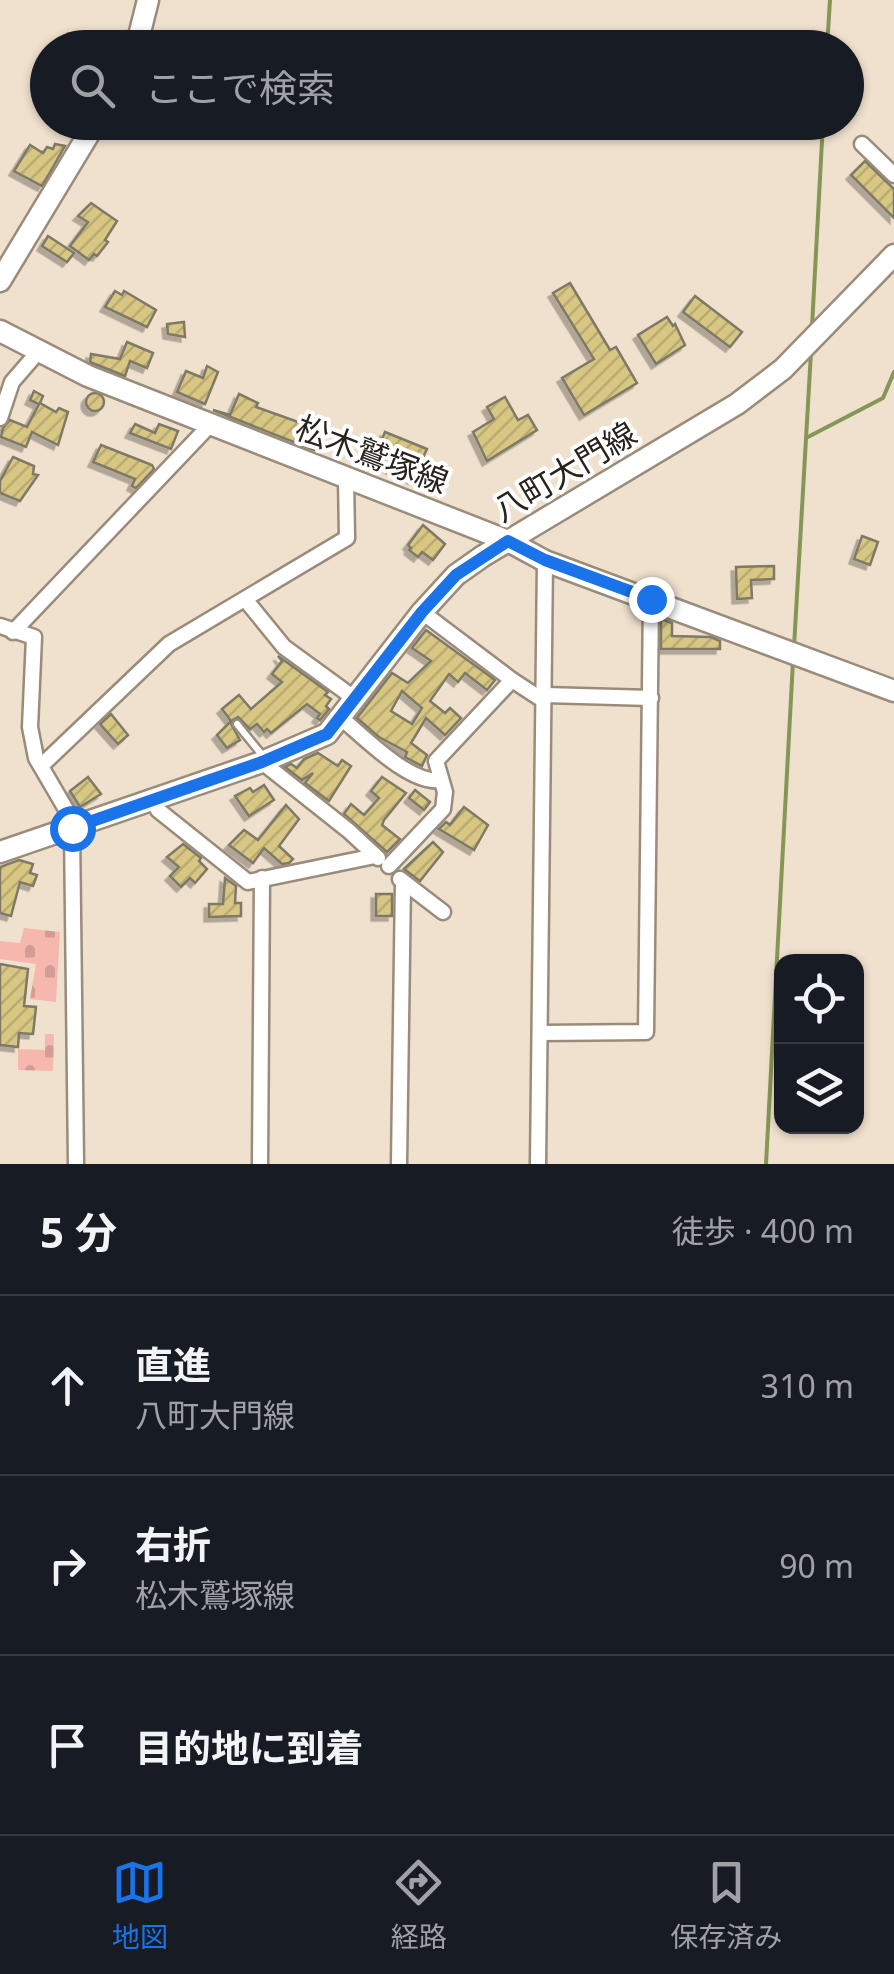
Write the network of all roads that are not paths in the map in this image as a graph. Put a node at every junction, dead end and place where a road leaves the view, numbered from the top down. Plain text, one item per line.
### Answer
1 (148, 0) edge
2 (140, 30) edge
3 (85, 140) edge
4 (862, 144) dead end
5 (894, 175) edge
6 (894, 254) edge
7 (0, 281) edge
8 (0, 331) edge
9 (38, 352) junction
10 (0, 418) edge
11 (210, 425) junction
12 (346, 478) junction
13 (508, 541) junction
14 (545, 560) junction
15 (245, 598) junction
16 (651, 599) junction
17 (422, 612) junction
18 (7, 629) edge
19 (512, 680) junction
20 (894, 691) edge
21 (545, 696) junction
22 (354, 698) junction
23 (651, 698) junction
24 (340, 717) junction
25 (237, 724) dead end
26 (265, 761) junction
27 (41, 766) junction
28 (441, 780) junction
29 (152, 798) junction
30 (72, 828) junction
31 (0, 852) edge
32 (375, 856) junction
33 (390, 866) junction
34 (262, 878) junction
35 (403, 882) junction
36 (444, 912) dead end
37 (542, 1032) junction
38 (76, 1164) edge
39 (260, 1164) edge
40 (399, 1164) edge
41 (538, 1164) edge

1 - 2 main road
3 - 7 main road
4 - 5 street
6 - 13 main road, 八町大門線
8 - 9 main road, 松木鷲塚線
9 - 10 street
9 - 11 main road, 松木鷲塚線
11 - 12 main road, 松木鷲塚線
11 - 18 street
12 - 13 main road, 松木鷲塚線
12 - 15 street
13 - 14 main road, 松木鷲塚線
13 - 17 main road, 八町大門線
14 - 16 main road, 松木鷲塚線
14 - 21 street
15 - 22 street
15 - 27 street
16 - 20 main road, 松木鷲塚線
16 - 23 street
17 - 19 street
17 - 22 main road, 八町大門線
18 - 27 street
19 - 21 street
19 - 28 street
21 - 23 street
21 - 37 street
22 - 24 main road, 八町大門線
23 - 37 street
24 - 26 main road, 八町大門線
24 - 28 street
25 - 26 lane
26 - 29 main road, 八町大門線
26 - 32 street
27 - 30 street
28 - 33 street
29 - 30 main road, 八町大門線
29 - 34 street
30 - 31 main road, 八町大門線
30 - 38 street
32 - 33 street
32 - 34 street
33 - 35 street
34 - 39 street
35 - 36 street
35 - 40 street
37 - 41 street

